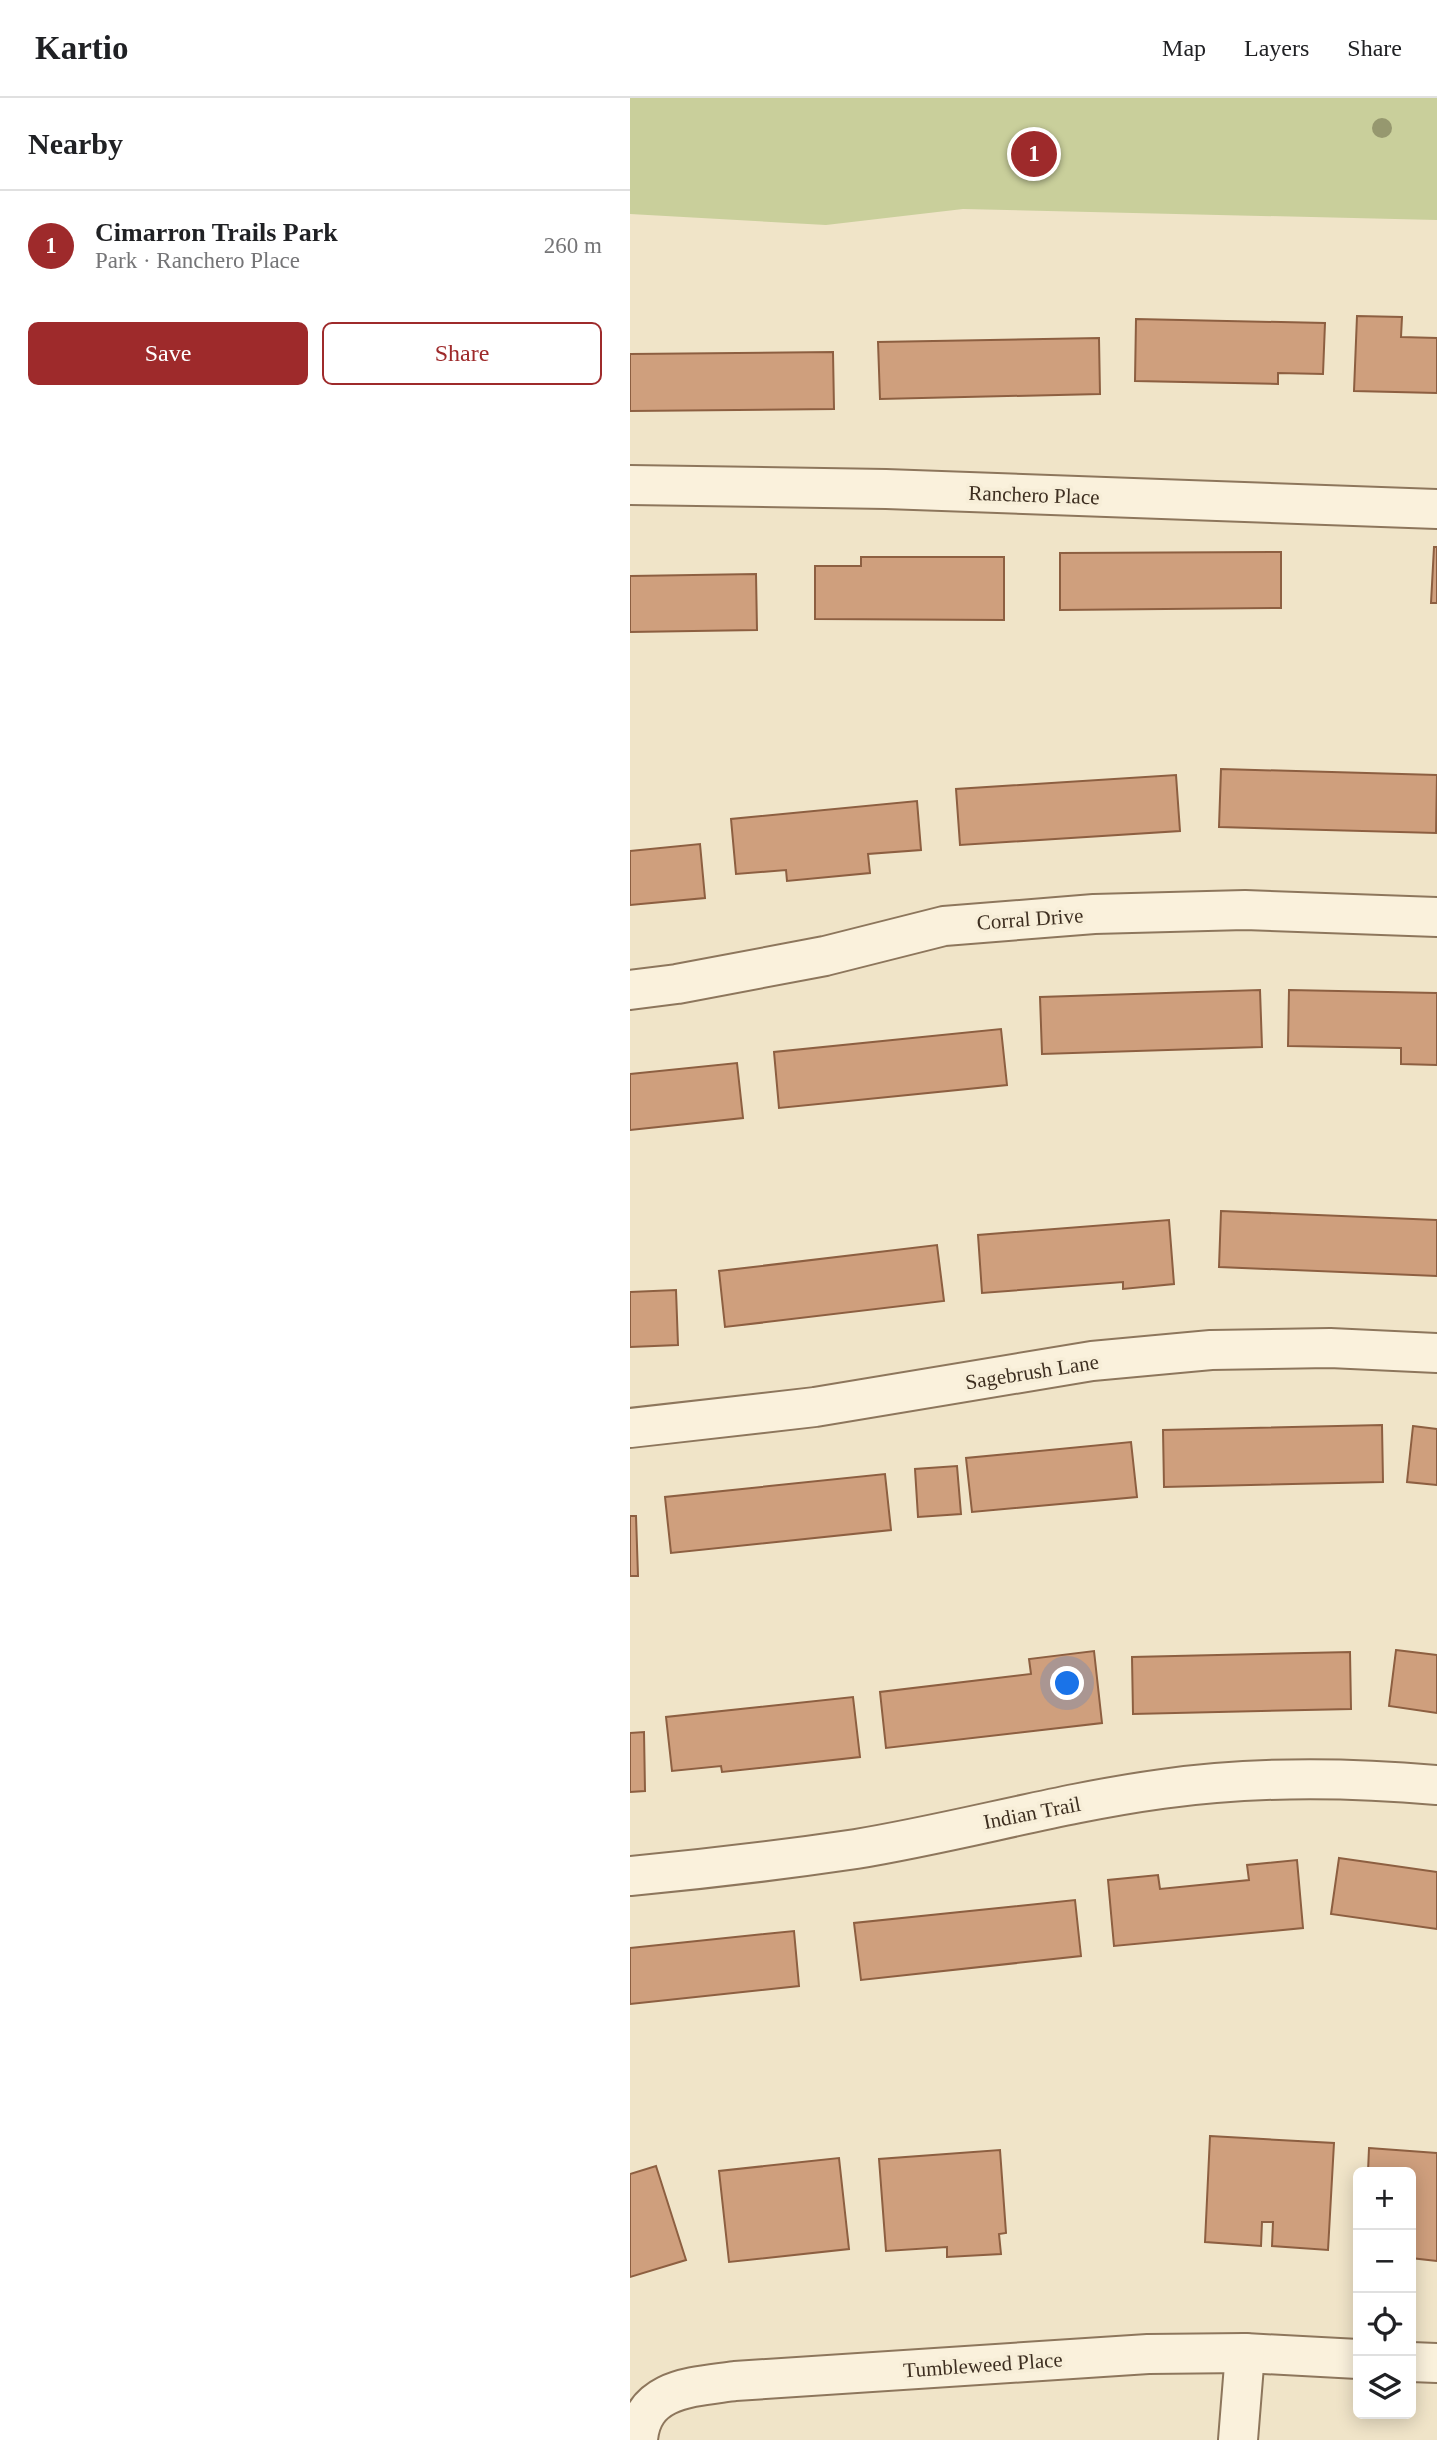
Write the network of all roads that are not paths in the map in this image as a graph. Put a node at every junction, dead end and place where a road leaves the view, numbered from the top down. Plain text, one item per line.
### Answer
1 (630, 485) edge
2 (1437, 509) edge
3 (1437, 918) edge
4 (630, 990) edge
5 (1437, 1353) edge
6 (630, 1428) edge
7 (1437, 1785) edge
8 (630, 1875) edge
9 (1245, 2353) junction
10 (1353, 2359) edge
11 (1416, 2361) edge
12 (1437, 2363) edge
13 (638, 2440) edge
14 (1238, 2440) edge

1 - 2 street, Ranchero Place
3 - 4 street, Corral Drive
5 - 6 street, Sagebrush Lane
7 - 8 street, Indian Trail
9 - 10 street, Tumbleweed Place
9 - 13 street, Tumbleweed Place
9 - 14 street
11 - 12 street

